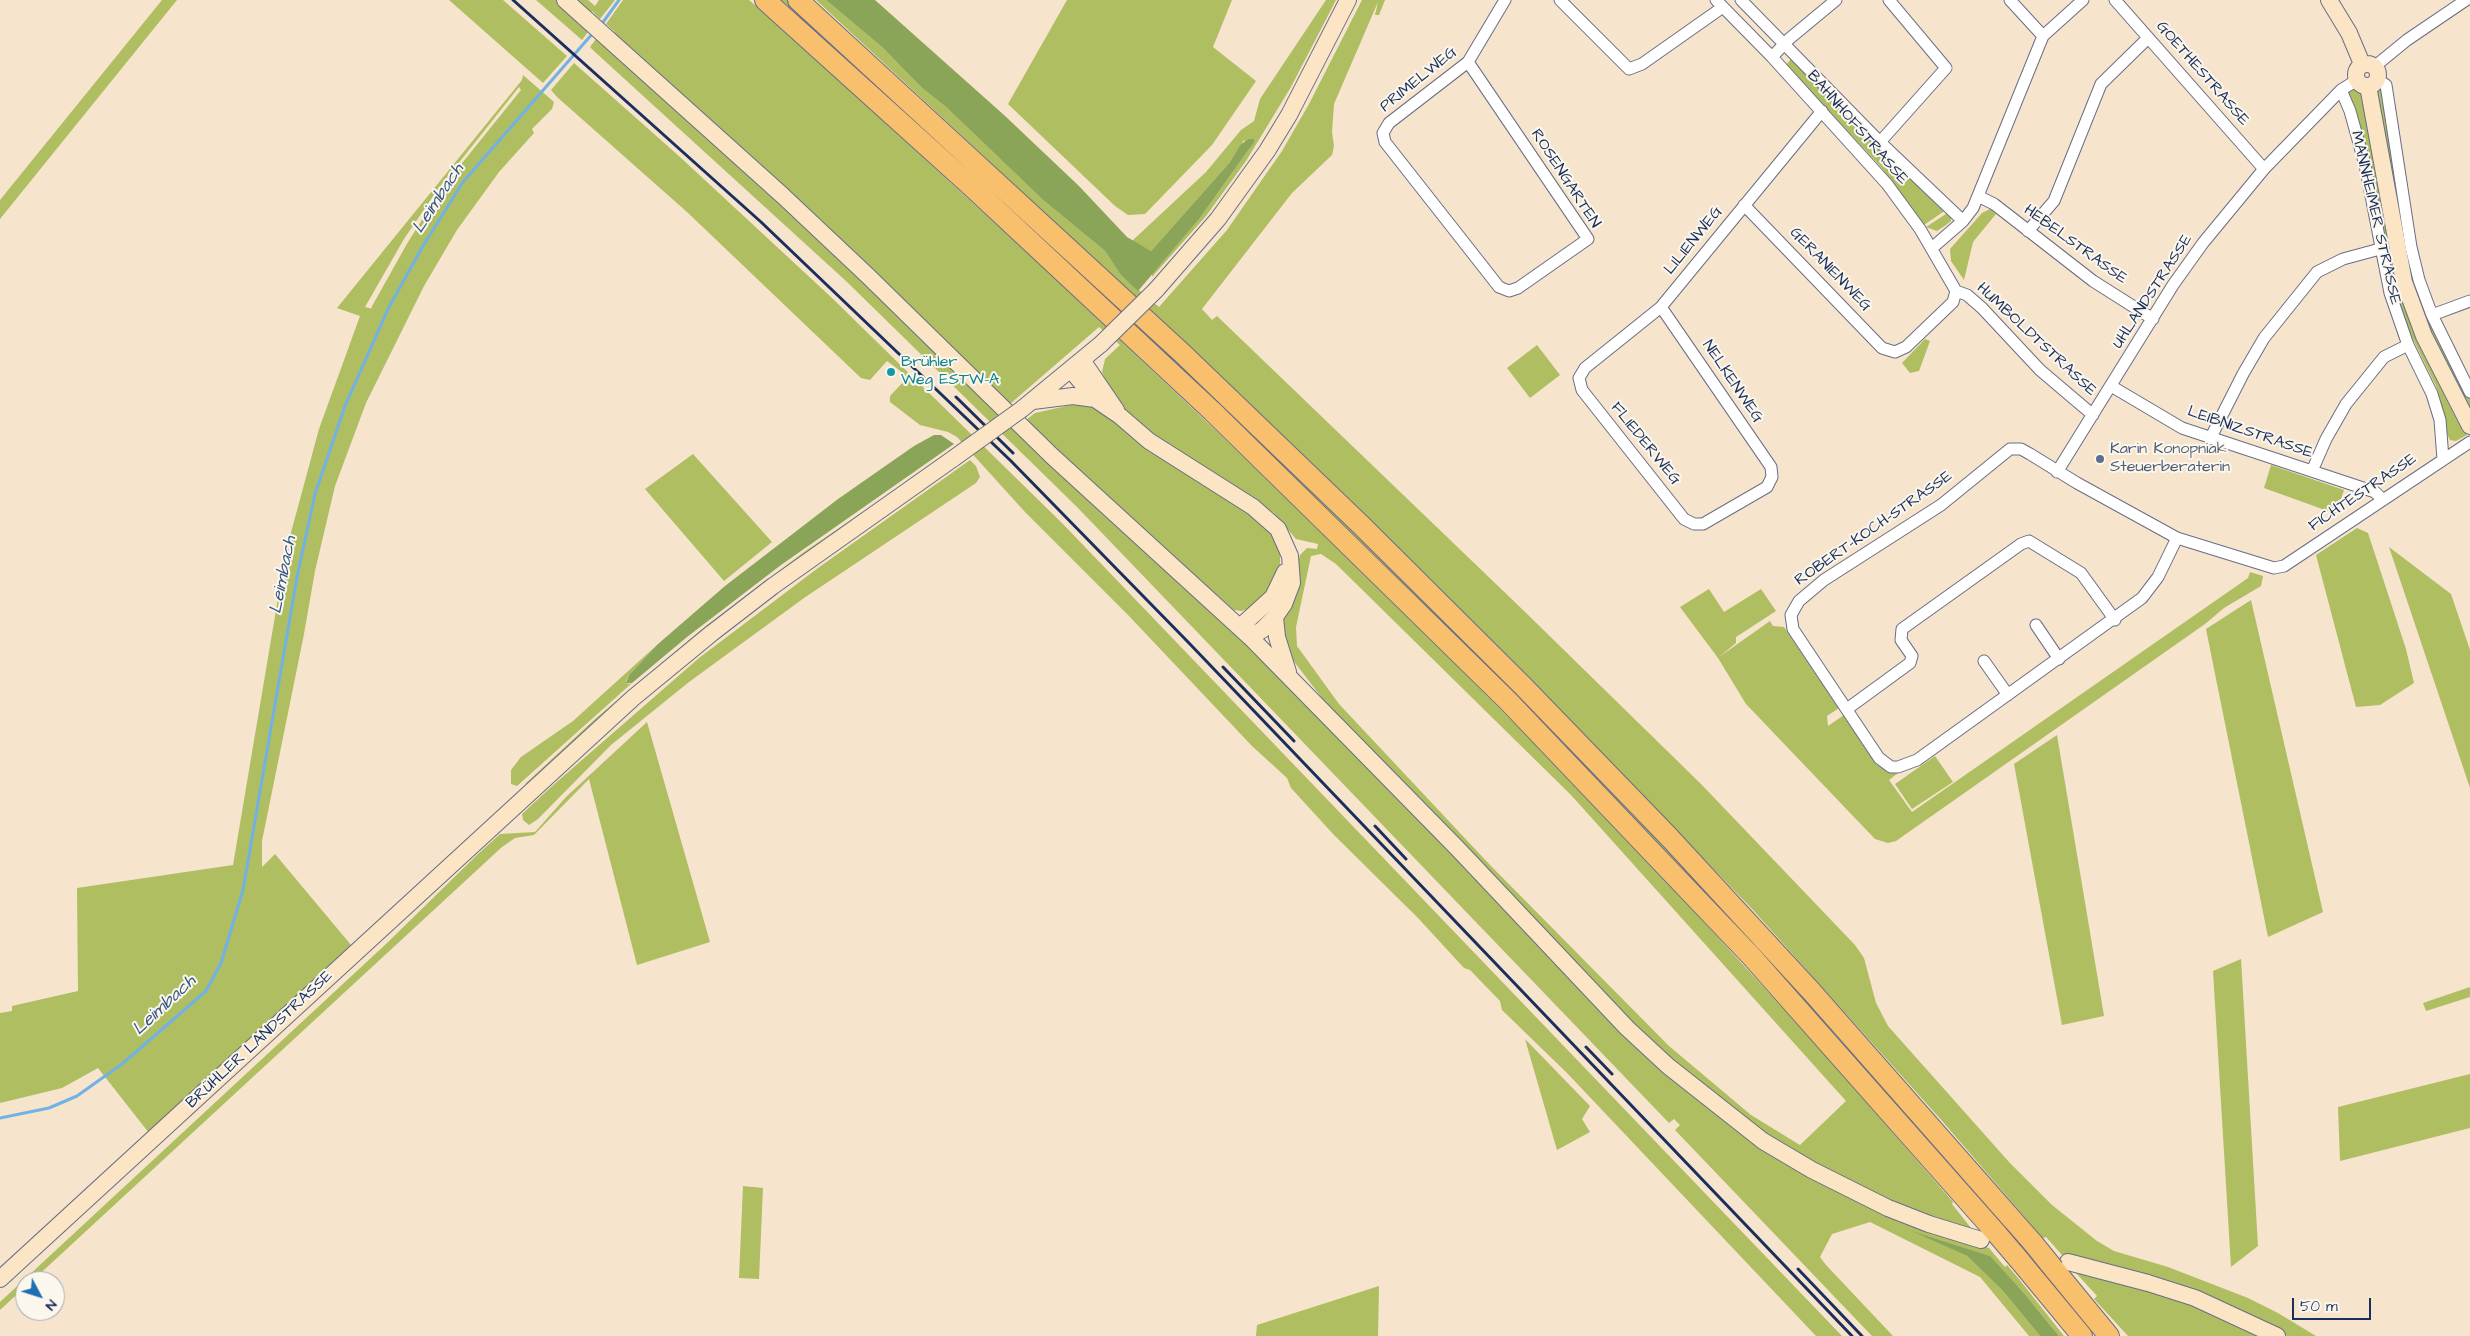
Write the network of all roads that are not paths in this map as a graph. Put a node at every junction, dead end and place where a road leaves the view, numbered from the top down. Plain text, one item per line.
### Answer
1 (564, 0) edge
2 (765, 0) edge
3 (798, 0) edge
4 (1348, 0) edge
5 (1506, 0) edge
6 (1560, 0) edge
7 (1741, 0) edge
8 (1836, 0) edge
9 (1890, 0) edge
10 (2010, 0) edge
11 (2082, 0) edge
12 (2115, 0) edge
13 (2330, 0) edge
14 (2466, 0) edge
15 (1720, 4) edge
16 (2043, 36) junction
17 (2148, 38) junction
18 (1784, 44) junction
19 (1772, 57) junction
20 (1468, 62) junction
21 (2367, 75) junction
22 (2341, 90) junction
23 (1822, 111) junction
24 (1383, 133) joint
25 (1880, 142) junction
26 (2264, 169) junction
27 (1978, 196) junction
28 (1744, 205) junction
29 (1963, 221) junction
30 (2028, 231) junction
31 (1932, 248) junction
32 (2380, 249) junction
33 (1956, 290) junction
34 (2470, 301) edge
35 (1661, 307) junction
36 (2432, 316) junction
37 (2153, 319) junction
38 (2408, 345) junction
39 (1077, 365) junction
40 (1579, 378) joint
41 (2111, 386) junction
42 (2470, 392) edge
43 (1095, 399) junction
44 (1026, 405) junction
45 (2092, 415) junction
46 (1120, 416) junction
47 (2470, 426) edge
48 (2210, 439) junction
49 (2470, 442) edge
50 (2443, 459) junction
51 (2312, 471) junction
52 (2057, 472) junction
53 (2383, 500) junction
54 (1694, 524) joint
55 (2177, 538) junction
56 (1290, 560) junction
57 (1275, 617) junction
58 (2115, 620) junction
59 (2036, 625) dead end
60 (1245, 632) junction
61 (2059, 659) junction
62 (1984, 661) dead end
63 (1288, 674) junction
64 (2008, 695) junction
65 (1847, 709) junction
66 (1989, 1237) junction
67 (2061, 1266) junction
68 (0, 1279) edge
69 (2082, 1336) edge
70 (2109, 1336) edge
71 (2277, 1336) edge

1 - 60 main road
2 - 66 highway
3 - 67 highway, bridge
4 - 39 main road, BRÜHLER LANDSTRASSE, bridge
5 - 20 street, PRIMELWEG
6 - 15 street
7 - 18 street, BAHNHOFSTRASSE
8 - 18 street
9 - 25 street
10 - 16 street
11 - 16 street
12 - 17 street, GOETHESTRASSE
13 - 21 main road, MANNHEIMER STRASSE
14 - 21 street, UHLANDSTRASSE
15 - 19 street, BAHNHOFSTRASSE
16 - 27 street
17 - 26 street, GOETHESTRASSE
17 - 30 street
18 - 19 street
18 - 25 street, BAHNHOFSTRASSE
19 - 23 street, BAHNHOFSTRASSE
20 - 24 street, PRIMELWEG
20 - 24 street, ROSENGARTEN
21 - 22 street, UHLANDSTRASSE
21 - 36 street, MANNHEIMER STRASSE
21 - 47 main road, MANNHEIMER STRASSE
22 - 26 street, UHLANDSTRASSE
22 - 32 street, MANNHEIMER STRASSE
23 - 28 street, LILIENWEG
23 - 31 street, BAHNHOFSTRASSE
25 - 29 street, BAHNHOFSTRASSE
26 - 37 street, UHLANDSTRASSE
27 - 29 street
27 - 30 street, HEBELSTRASSE
28 - 33 street, GERANIENWEG
28 - 35 street, LILIENWEG
29 - 31 street
30 - 37 street, HEBELSTRASSE
31 - 33 street, BAHNHOFSTRASSE
32 - 38 street, MANNHEIMER STRASSE
32 - 48 street
33 - 45 street, HUMBOLDTSTRASSE
34 - 36 street
35 - 40 street, LILIENWEG
35 - 54 street, NELKENWEG
36 - 42 street, MANNHEIMER STRASSE
37 - 41 street, UHLANDSTRASSE
38 - 50 street, MANNHEIMER STRASSE
38 - 51 street
39 - 43 main road
39 - 44 main road, BRÜHLER LANDSTRASSE
39 - 46 main road
40 - 54 street, FLIEDERWEG
41 - 45 street, UHLANDSTRASSE
41 - 48 street, LEIBNIZSTRASSE
43 - 44 main road
43 - 46 main road
44 - 68 main road, BRÜHLER LANDSTRASSE, bridge
45 - 52 street, UHLANDSTRASSE
46 - 56 main road
48 - 51 street, LEIBNIZSTRASSE
49 - 50 street, FICHTESTRASSE
50 - 53 street, FICHTESTRASSE
51 - 53 street, LEIBNIZSTRASSE
52 - 55 street
52 - 65 street, ROBERT-KOCH-STRASSE
53 - 55 street, FICHTESTRASSE
55 - 58 street
56 - 57 main road
56 - 60 main road
57 - 60 main road
57 - 63 main road
58 - 61 street
58 - 65 street
59 - 61 street
60 - 63 main road
61 - 64 street
62 - 64 street
63 - 66 main road
64 - 65 street
66 - 69 highway, bridge
67 - 70 highway
67 - 71 main road

